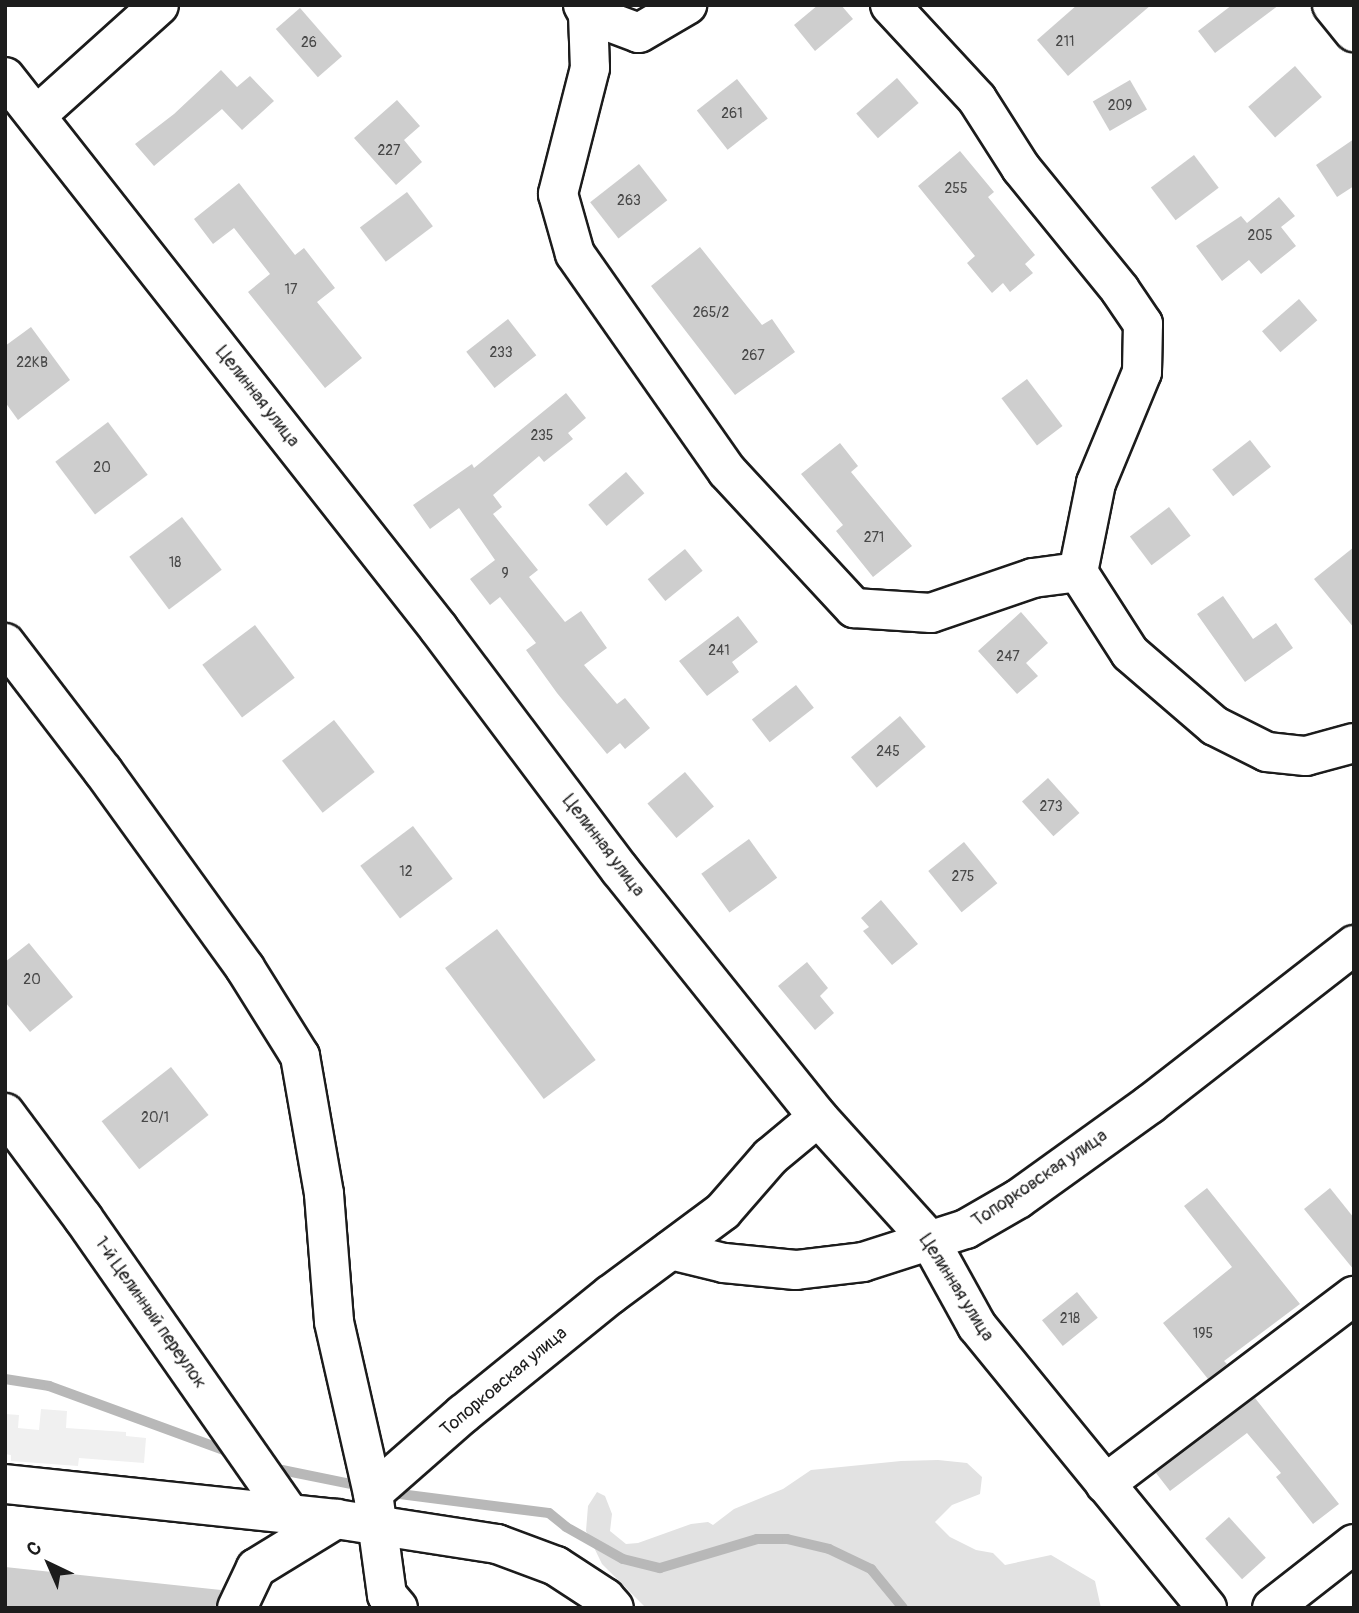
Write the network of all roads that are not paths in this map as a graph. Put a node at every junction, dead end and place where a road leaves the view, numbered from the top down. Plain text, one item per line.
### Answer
1 (159, 5) edge
2 (687, 5) edge
3 (890, 5) edge
4 (1332, 5) edge
5 (585, 9) edge
6 (1354, 32) edge
7 (5, 77) edge
8 (37, 115) junction
9 (1078, 572) junction
10 (5, 643) edge
11 (1354, 743) edge
12 (1354, 945) edge
13 (5, 1113) edge
14 (818, 1117) junction
15 (930, 1241) junction
16 (671, 1250) junction
17 (1354, 1296) edge
18 (1105, 1484) junction
19 (5, 1485) edge
20 (375, 1509) junction
21 (290, 1515) junction
22 (336, 1519) junction
23 (1354, 1544) edge
24 (237, 1608) edge
25 (398, 1608) edge
26 (614, 1608) edge
27 (1207, 1608) edge
28 (1272, 1608) edge

1 - 8 street
2 - 5 street
3 - 9 street
4 - 6 street
5 - 9 street
7 - 8 street, Целинная улица
8 - 14 street, Целинная улица
9 - 11 street
10 - 20 street
12 - 15 street, Топорковская улица
13 - 21 street, 1-й Целинный переулок
14 - 15 street, Целинная улица
14 - 16 street, Топорковская улица
15 - 16 street, Топорковская улица
15 - 18 street, Целинная улица
16 - 20 street, Топорковская улица
17 - 18 street
18 - 27 street, Целинная улица
19 - 21 street
20 - 22 street
20 - 25 street
20 - 26 street
21 - 22 street
22 - 24 street
23 - 28 street

